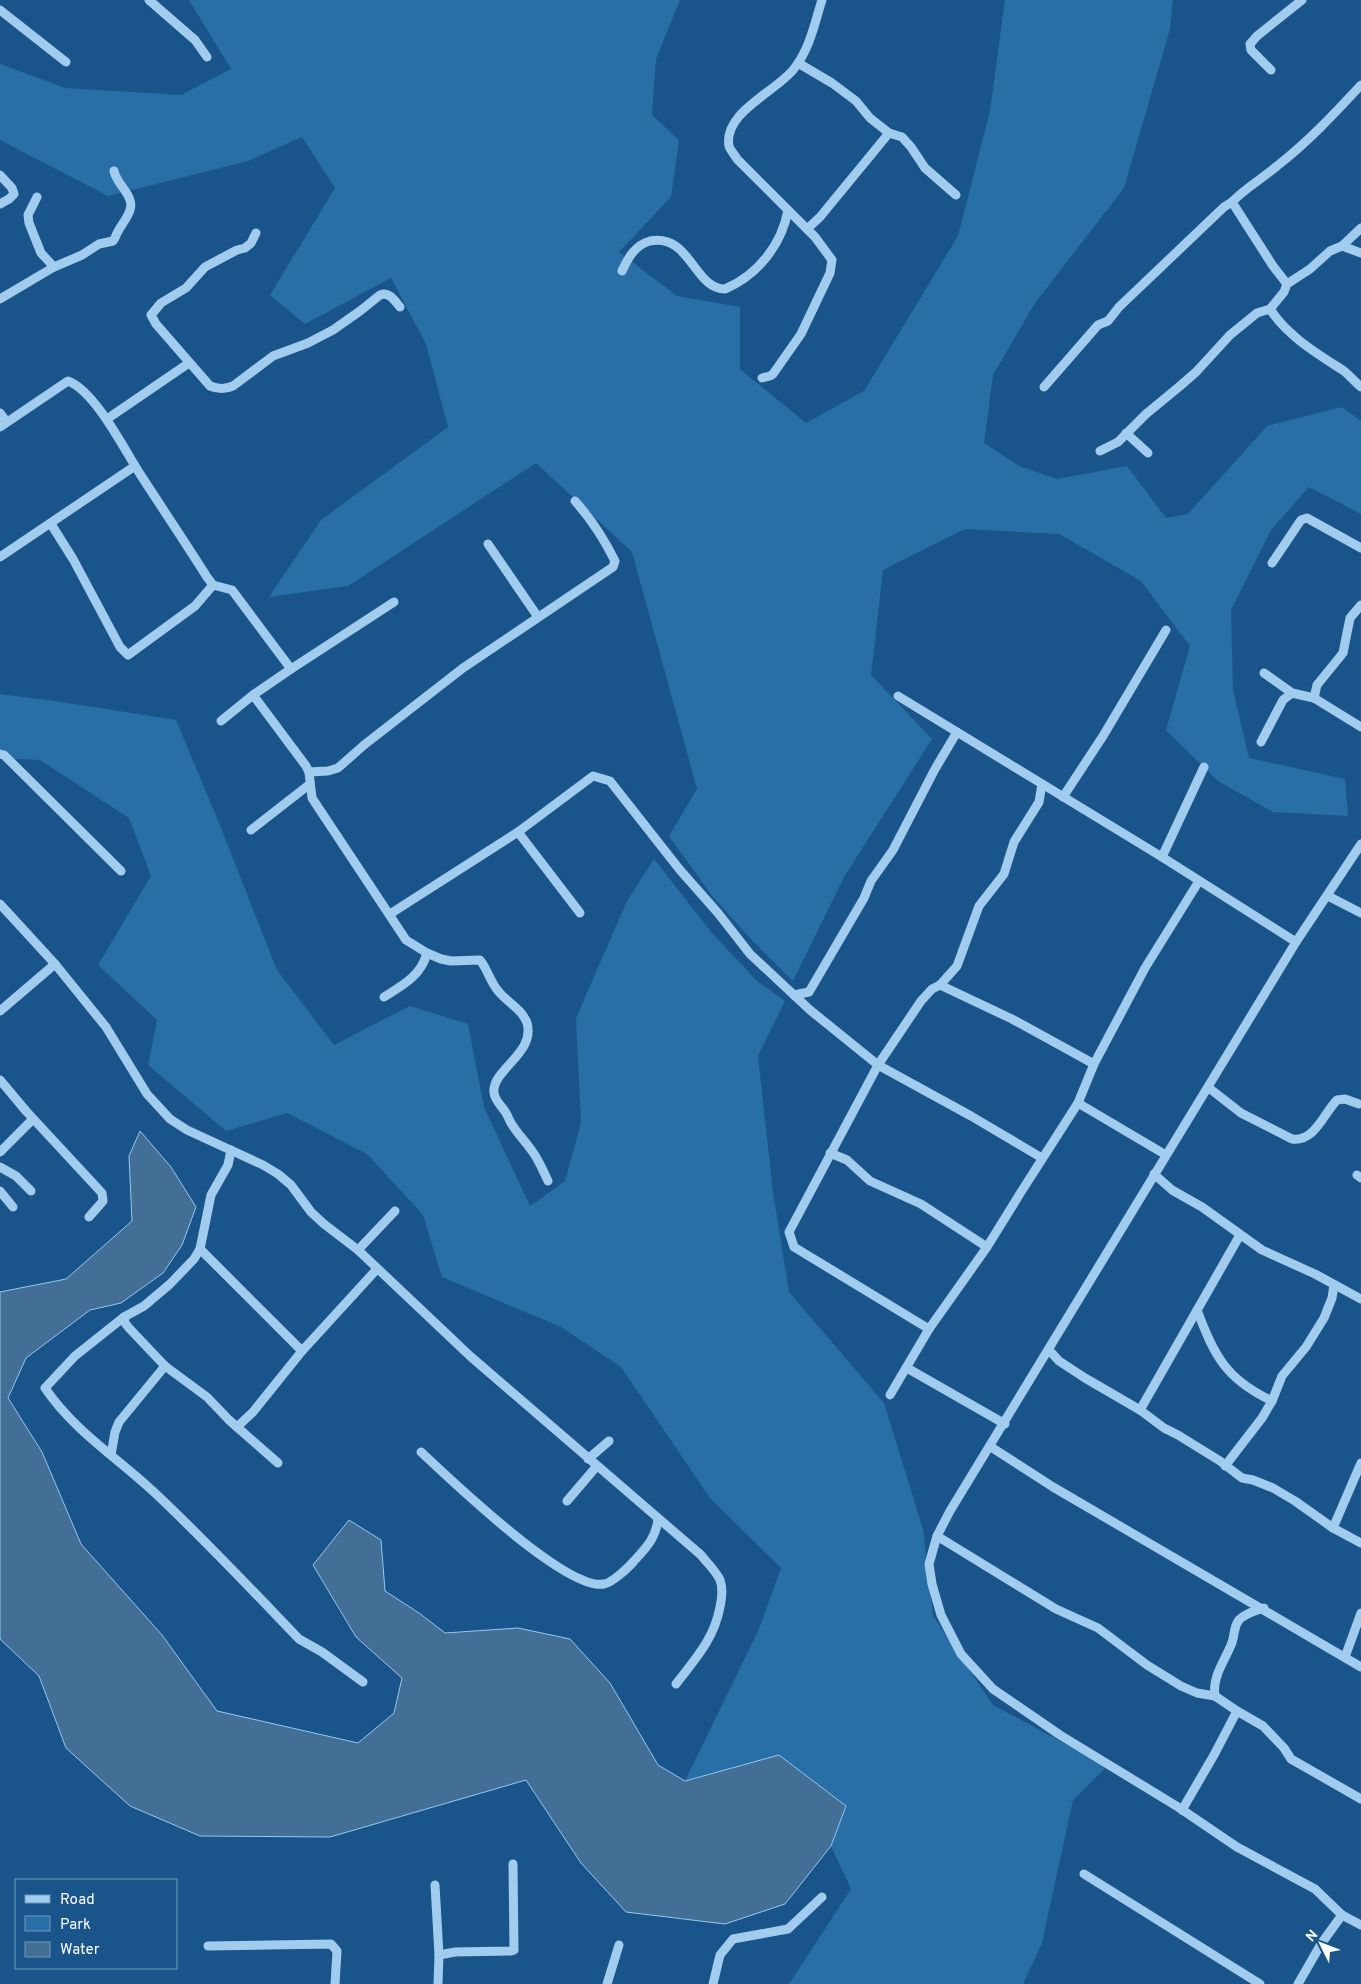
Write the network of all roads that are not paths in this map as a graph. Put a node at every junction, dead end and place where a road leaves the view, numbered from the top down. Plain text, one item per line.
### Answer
1 (149, 0) edge
2 (822, 0) edge
3 (1302, 0) edge
4 (0, 10) edge
5 (207, 57) dead end
6 (66, 62) dead end
7 (798, 63) junction
8 (1272, 70) dead end
9 (1361, 85) edge
10 (889, 133) junction
11 (114, 172) dead end
12 (0, 175) edge
13 (956, 195) dead end
14 (36, 197) dead end
15 (1232, 202) junction
16 (0, 204) edge
17 (788, 210) junction
18 (1361, 228) edge
19 (807, 229) junction
20 (256, 233) dead end
21 (1342, 246) junction
22 (1361, 253) edge
23 (54, 267) junction
24 (622, 271) dead end
25 (1288, 284) junction
26 (0, 300) edge
27 (400, 308) dead end
28 (1270, 309) junction
29 (189, 363) junction
30 (762, 378) dead end
31 (1044, 387) dead end
32 (1361, 387) edge
33 (0, 413) edge
34 (107, 419) junction
35 (3, 424) edge
36 (1126, 433) junction
37 (1100, 451) dead end
38 (1148, 453) dead end
39 (135, 466) junction
40 (575, 502) dead end
41 (51, 524) junction
42 (488, 544) dead end
43 (1361, 548) edge
44 (0, 557) edge
45 (1272, 563) dead end
46 (213, 585) junction
47 (394, 602) dead end
48 (1361, 605) edge
49 (538, 617) junction
50 (1166, 630) dead end
51 (291, 669) junction
52 (1264, 673) dead end
53 (1292, 693) junction
54 (253, 695) junction
55 (898, 696) dead end
56 (1314, 698) junction
57 (221, 721) dead end
58 (1361, 727) edge
59 (957, 732) junction
60 (1261, 742) dead end
61 (0, 754) edge
62 (1204, 767) dead end
63 (309, 772) junction
64 (310, 784) junction
65 (1042, 784) junction
66 (1063, 797) junction
67 (251, 830) dead end
68 (518, 832) junction
69 (1361, 844) edge
70 (1162, 857) junction
71 (121, 871) dead end
72 (1199, 881) junction
73 (1328, 896) junction
74 (0, 904) edge
75 (580, 913) dead end
76 (1361, 913) edge
77 (390, 914) junction
78 (1296, 942) junction
79 (427, 953) junction
80 (55, 964) junction
81 (940, 985) junction
82 (794, 995) junction
83 (384, 997) dead end
84 (0, 1011) edge
85 (1094, 1064) junction
86 (878, 1065) junction
87 (0, 1080) edge
88 (1209, 1088) junction
89 (1078, 1103) junction
90 (1359, 1104) dead end
91 (33, 1119) junction
92 (231, 1150) junction
93 (0, 1152) edge
94 (830, 1153) junction
95 (1166, 1155) junction
96 (1042, 1158) junction
97 (0, 1167) edge
98 (1154, 1174) junction
99 (548, 1181) dead end
100 (0, 1191) edge
101 (31, 1191) dead end
102 (13, 1207) dead end
103 (395, 1211) dead end
104 (90, 1217) dead end
105 (1240, 1235) junction
106 (987, 1247) junction
107 (200, 1249) junction
108 (358, 1250) junction
109 (377, 1269) junction
110 (1334, 1285) junction
111 (1361, 1299) edge
112 (1197, 1310) junction
113 (124, 1318) junction
114 (929, 1329) junction
115 (1049, 1350) junction
116 (302, 1351) junction
117 (165, 1366) junction
118 (907, 1368) junction
119 (890, 1395) dead end
120 (1272, 1400) junction
121 (1140, 1410) junction
122 (1004, 1424) junction
123 (237, 1427) junction
124 (609, 1441) dead end
125 (991, 1447) junction
126 (421, 1452) dead end
127 (111, 1455) junction
128 (588, 1460) junction
129 (278, 1463) dead end
130 (1361, 1463) edge
131 (1225, 1466) junction
132 (596, 1467) junction
133 (568, 1501) dead end
134 (658, 1519) junction
135 (1333, 1528) junction
136 (937, 1536) junction
137 (1361, 1543) edge
138 (1264, 1608) junction
139 (1361, 1613) edge
140 (1345, 1657) junction
141 (1361, 1667) edge
142 (363, 1682) dead end
143 (676, 1684) dead end
144 (1215, 1696) junction
145 (1237, 1711) junction
146 (1361, 1799) edge
147 (1182, 1810) junction
148 (513, 1864) dead end
149 (1084, 1874) dead end
150 (435, 1885) dead end
151 (822, 1897) dead end
152 (1342, 1915) junction
153 (1361, 1925) edge
154 (620, 1945) dead end
155 (208, 1946) dead end
156 (439, 1955) junction
157 (336, 1984) edge
158 (438, 1984) edge
159 (607, 1984) edge
160 (713, 1984) edge
161 (1260, 1984) edge
162 (1298, 1984) edge

1 - 5 street
2 - 7 street
3 - 8 street
4 - 6 street
7 - 10 street
7 - 17 street
9 - 15 street
10 - 13 street
10 - 19 street
11 - 23 street
12 - 16 street
14 - 23 street
15 - 25 street
15 - 31 street
17 - 19 street
17 - 24 street
18 - 21 street
19 - 30 street
20 - 29 street
21 - 22 street
21 - 25 street
23 - 26 street
25 - 28 street
27 - 29 street
28 - 32 street
28 - 36 street
29 - 34 street
33 - 35 street
34 - 35 street
34 - 39 street
36 - 37 street
36 - 38 street
39 - 41 street
39 - 46 street
40 - 49 street
41 - 44 street
41 - 46 street
42 - 49 street
43 - 45 street
46 - 51 street
47 - 51 street
48 - 56 street
49 - 63 street
50 - 66 street
51 - 54 street
52 - 53 street
53 - 56 street
53 - 60 street
54 - 57 street
54 - 63 street
55 - 59 street
56 - 58 street
59 - 65 street
59 - 82 street
61 - 71 street
62 - 70 street
63 - 64 street
64 - 67 street
64 - 77 street
65 - 66 street
65 - 81 street
66 - 70 street
68 - 75 street
68 - 77 street
68 - 82 street
69 - 73 street
70 - 72 street
72 - 78 street
72 - 85 street
73 - 76 street
73 - 78 street
74 - 80 street
77 - 79 street
78 - 88 street
79 - 83 street
79 - 99 street
80 - 84 street
80 - 92 street
81 - 85 street
81 - 86 street
82 - 86 street
85 - 89 street
86 - 94 street
86 - 96 street
87 - 91 street
88 - 90 street
88 - 95 street
89 - 95 street
89 - 96 street
91 - 93 street
91 - 104 street
92 - 107 street
92 - 108 street
94 - 106 street
94 - 114 street
95 - 98 street
96 - 106 street
97 - 101 street
98 - 105 street
98 - 115 street
100 - 102 street
103 - 108 street
105 - 110 street
105 - 112 street
106 - 114 street
107 - 113 street
107 - 116 street
108 - 109 street
109 - 116 street
109 - 128 street
110 - 111 street
110 - 120 street
112 - 120 street
112 - 121 street
113 - 117 street
113 - 127 street
114 - 118 street
115 - 121 street
115 - 122 street
116 - 123 street
117 - 123 street
117 - 127 street
118 - 119 street
118 - 122 street
120 - 131 street
121 - 131 street
122 - 125 street
123 - 129 street
124 - 128 street
125 - 136 street
125 - 138 street
126 - 134 street
127 - 142 street
128 - 132 street
130 - 135 street
131 - 135 street
132 - 133 street
132 - 134 street
134 - 143 street
135 - 137 street
136 - 144 street
136 - 147 street
138 - 140 street
138 - 144 street
139 - 140 street
140 - 141 street
144 - 145 street
145 - 146 street
145 - 147 street
147 - 152 street
148 - 156 street
149 - 161 street
150 - 156 street
151 - 160 street
152 - 153 street
152 - 162 street
154 - 159 street
155 - 157 street
156 - 158 street

